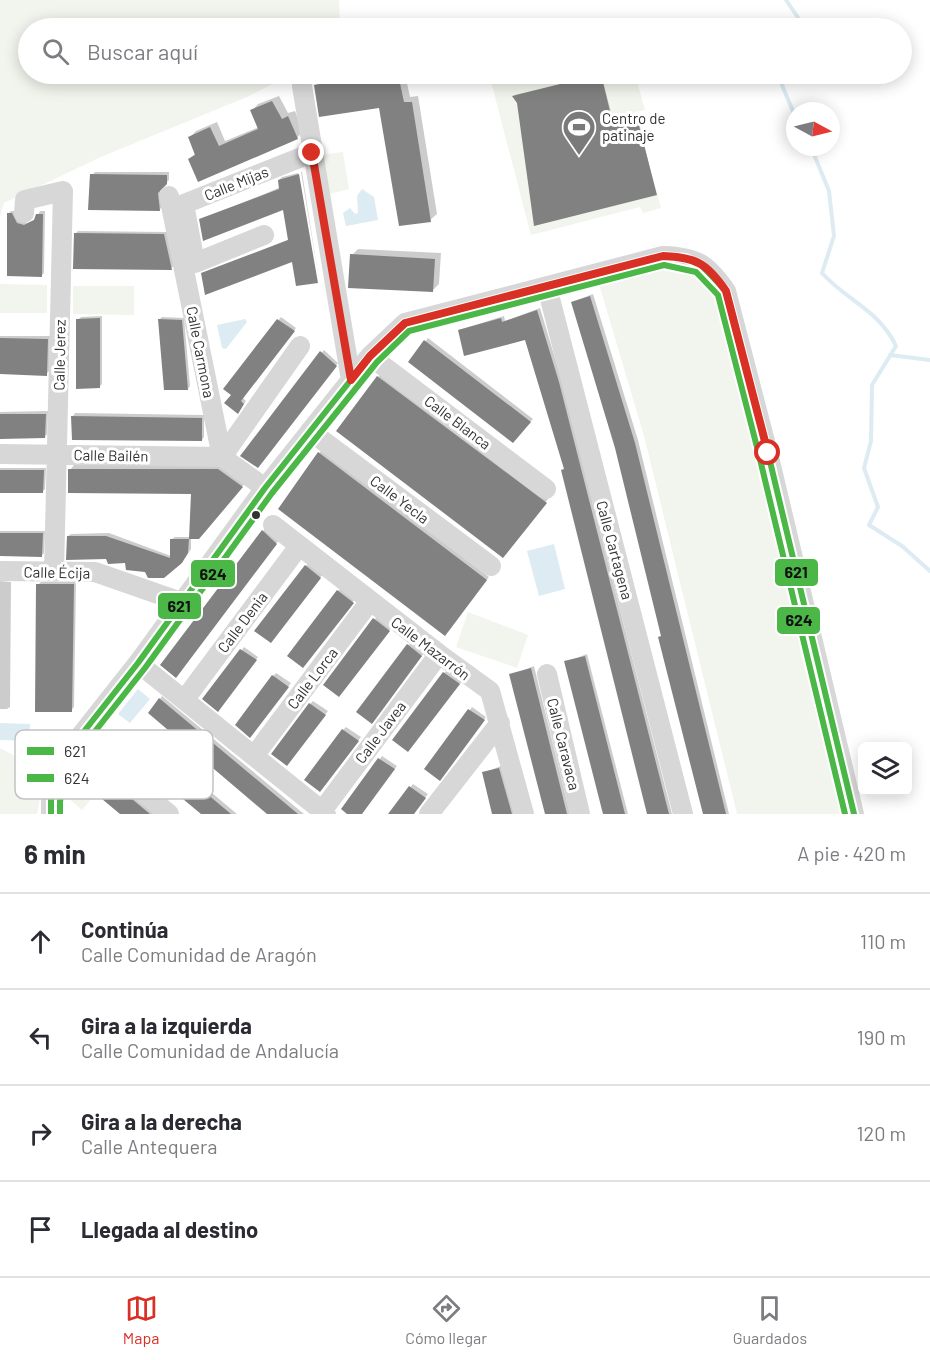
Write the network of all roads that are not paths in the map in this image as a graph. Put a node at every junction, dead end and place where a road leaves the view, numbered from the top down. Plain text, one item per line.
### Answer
1 (302, 86) dead end
2 (312, 153) junction
3 (169, 196) dead end
4 (24, 213) dead end
5 (264, 234) dead end
6 (547, 287) junction
7 (300, 346) dead end
8 (370, 356) junction
9 (351, 380) junction
10 (310, 431) junction
11 (0, 454) edge
12 (56, 454) junction
13 (222, 457) junction
14 (265, 488) junction
15 (546, 489) dead end
16 (273, 525) dead end
17 (299, 546) junction
18 (491, 566) dead end
19 (0, 571) edge
20 (54, 572) junction
21 (370, 601) junction
22 (181, 602) junction
23 (439, 654) junction
24 (138, 663) junction
25 (547, 674) dead end
26 (185, 699) junction
27 (500, 723) junction
28 (85, 730) edge
29 (254, 756) junction
30 (51, 799) edge
31 (151, 799) edge
32 (324, 812) edge
33 (51, 814) edge
34 (169, 814) edge
35 (429, 814) edge
36 (524, 814) edge
37 (580, 814) edge
38 (683, 814) edge
39 (854, 814) edge

1 - 2 street
2 - 5 street, Calle Mijas
2 - 9 street
3 - 13 street, Calle Carmona
4 - 12 street, Calle Jerez
6 - 8 street
6 - 38 street, Calle Cartagena
6 - 39 street
7 - 13 street
8 - 9 street
8 - 15 street, Calle Blanca
9 - 10 street
10 - 14 street
10 - 18 street, Calle Yecla
11 - 12 street, Calle Bailén
12 - 13 street, Calle Bailén
12 - 20 street, Calle Jerez
13 - 14 street
14 - 22 street
16 - 17 street, Calle Mazarrón
17 - 21 street, Calle Mazarrón
17 - 26 street, Calle Denia
19 - 20 street, Calle Écija
20 - 22 street, Calle Écija
21 - 23 street, Calle Mazarrón
21 - 29 street, Calle Lorca
22 - 24 street
23 - 27 street, Calle Mazarrón
23 - 32 street, Calle Javea
24 - 26 street
24 - 28 street
25 - 37 street, Calle Caravaca
26 - 29 street
27 - 35 street
27 - 36 street, Calle Mazarrón
29 - 32 street
30 - 33 street
31 - 34 street

